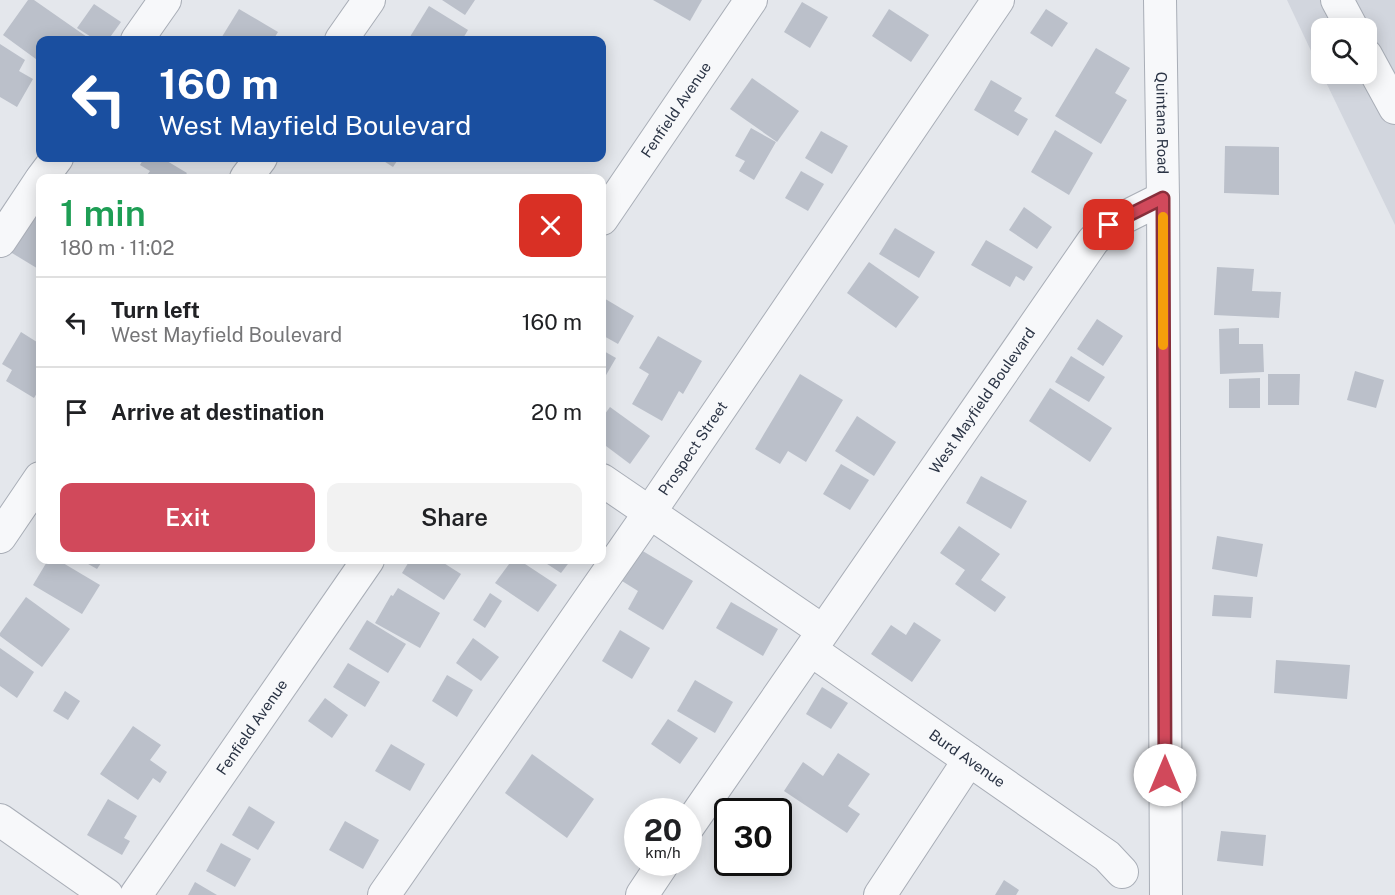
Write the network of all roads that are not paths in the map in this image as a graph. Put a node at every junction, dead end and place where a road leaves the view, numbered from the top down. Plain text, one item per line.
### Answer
1 (165, 0) edge
2 (369, 0) edge
3 (752, 0) edge
4 (998, 0) edge
5 (1160, 0) edge
6 (1337, 0) edge
7 (1347, 18) edge
8 (139, 36) edge
9 (344, 36) edge
10 (1377, 75) edge
11 (1395, 108) edge
12 (36, 187) edge
13 (1163, 198) junction
14 (606, 213) edge
15 (0, 241) edge
16 (606, 483) edge
17 (36, 484) edge
18 (650, 512) junction
19 (0, 537) edge
20 (365, 564) edge
21 (817, 640) junction
22 (969, 760) junction
23 (702, 807) edge
24 (2, 825) edge
25 (655, 876) edge
26 (1165, 881) edge
27 (1114, 883) edge
28 (107, 895) edge
29 (136, 895) edge
30 (384, 895) edge
31 (642, 895) edge
32 (880, 895) edge

1 - 8 street
2 - 9 street
3 - 14 street, Fenfield Avenue
4 - 18 street, Prospect Street
5 - 13 street, Quintana Road
6 - 7 street
10 - 11 street
12 - 15 street
13 - 21 street, West Mayfield Boulevard
13 - 26 street, Quintana Road
16 - 18 street, Burd Avenue
17 - 19 street
18 - 21 street, Burd Avenue
18 - 30 street, Prospect Street
20 - 29 street, Fenfield Avenue
21 - 22 street, Burd Avenue
21 - 23 street, West Mayfield Boulevard
22 - 27 street, Burd Avenue
22 - 32 street
24 - 28 street
25 - 31 street
26 - 27 street

